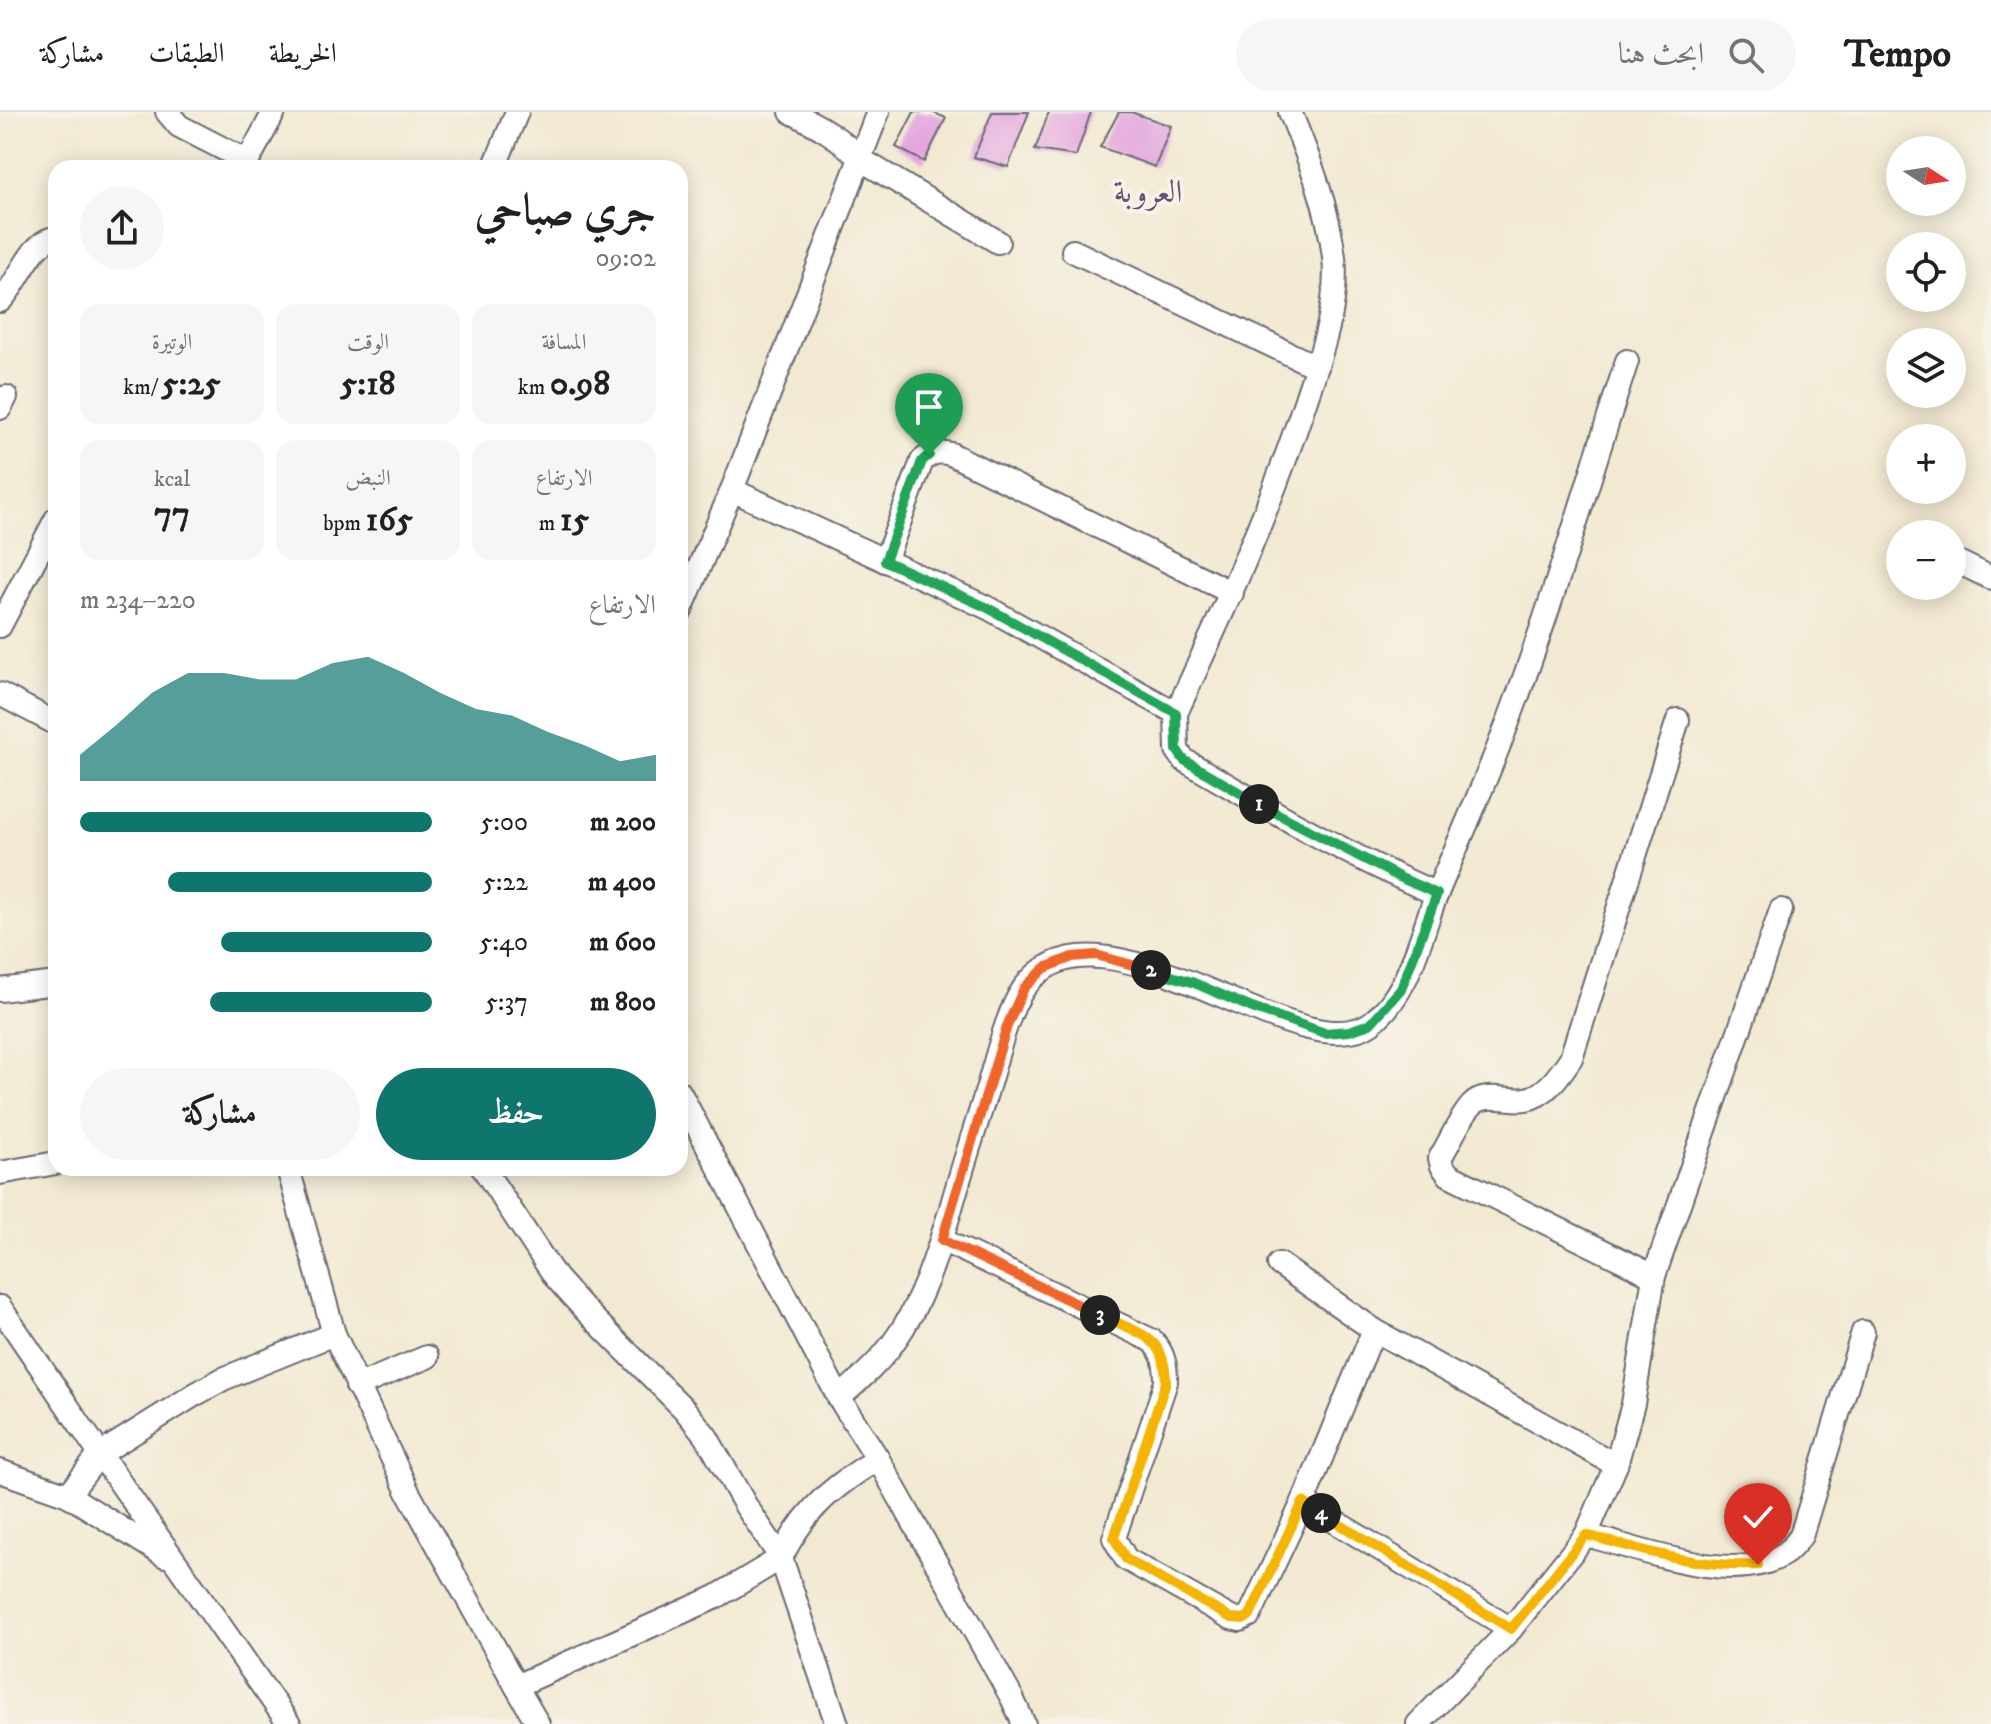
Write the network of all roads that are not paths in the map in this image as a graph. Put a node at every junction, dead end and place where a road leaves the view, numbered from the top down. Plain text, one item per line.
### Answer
1 (167, 112) edge
2 (274, 112) edge
3 (517, 112) edge
4 (791, 112) edge
5 (878, 112) edge
6 (1290, 112) edge
7 (860, 159) junction
8 (237, 160) edge
9 (249, 160) edge
10 (497, 160) edge
11 (48, 238) edge
12 (998, 242) dead end
13 (1073, 251) dead end
14 (0, 301) edge
15 (1627, 361) dead end
16 (1317, 367) junction
17 (732, 490) junction
18 (48, 531) edge
19 (885, 561) junction
20 (1966, 566) edge
21 (1991, 578) edge
22 (8, 591) edge
23 (688, 593) edge
24 (1232, 593) junction
25 (0, 626) edge
26 (0, 694) edge
27 (1176, 713) junction
28 (48, 719) edge
29 (1678, 720) dead end
30 (1437, 894) junction
31 (1781, 910) dead end
32 (48, 984) edge
33 (0, 990) edge
34 (688, 1108) edge
35 (48, 1164) edge
36 (0, 1173) edge
37 (290, 1176) edge
38 (488, 1176) edge
39 (942, 1240) junction
40 (1279, 1264) dead end
41 (1654, 1276) junction
42 (0, 1307) edge
43 (1374, 1330) junction
44 (1863, 1332) dead end
45 (334, 1334) junction
46 (427, 1357) dead end
47 (357, 1386) junction
48 (839, 1398) junction
49 (100, 1454) junction
50 (878, 1459) junction
51 (1616, 1465) junction
52 (0, 1471) edge
53 (68, 1495) junction
54 (1303, 1502) junction
55 (1586, 1535) junction
56 (781, 1558) junction
57 (177, 1563) junction
58 (1511, 1629) junction
59 (516, 1686) junction
60 (289, 1724) edge
61 (538, 1724) edge
62 (837, 1724) edge
63 (1024, 1724) edge
64 (1418, 1724) edge

1 - 8 street
2 - 9 street
3 - 10 street
4 - 7 street
5 - 7 street
6 - 16 street
7 - 12 street
7 - 17 street
11 - 14 street
13 - 16 street
15 - 30 street
16 - 24 street
17 - 19 street
17 - 23 street
18 - 22 street
19 - 24 street
19 - 27 street
20 - 21 street
22 - 25 street
24 - 27 street
26 - 28 street
27 - 30 street
29 - 41 street
30 - 39 street
31 - 41 street
32 - 33 street
34 - 48 street
35 - 36 street
37 - 45 street
38 - 56 street
39 - 48 street
39 - 54 street
40 - 43 street
41 - 51 street
42 - 49 street
43 - 51 street
43 - 54 street
44 - 55 street
45 - 47 street
45 - 49 street
46 - 47 street
47 - 59 street
48 - 50 street
49 - 53 street
49 - 57 street
50 - 56 street
50 - 63 street
51 - 55 street
52 - 53 street
53 - 57 street
54 - 58 street
55 - 58 street
56 - 59 street
56 - 62 street
57 - 60 street
58 - 64 street
59 - 61 street

